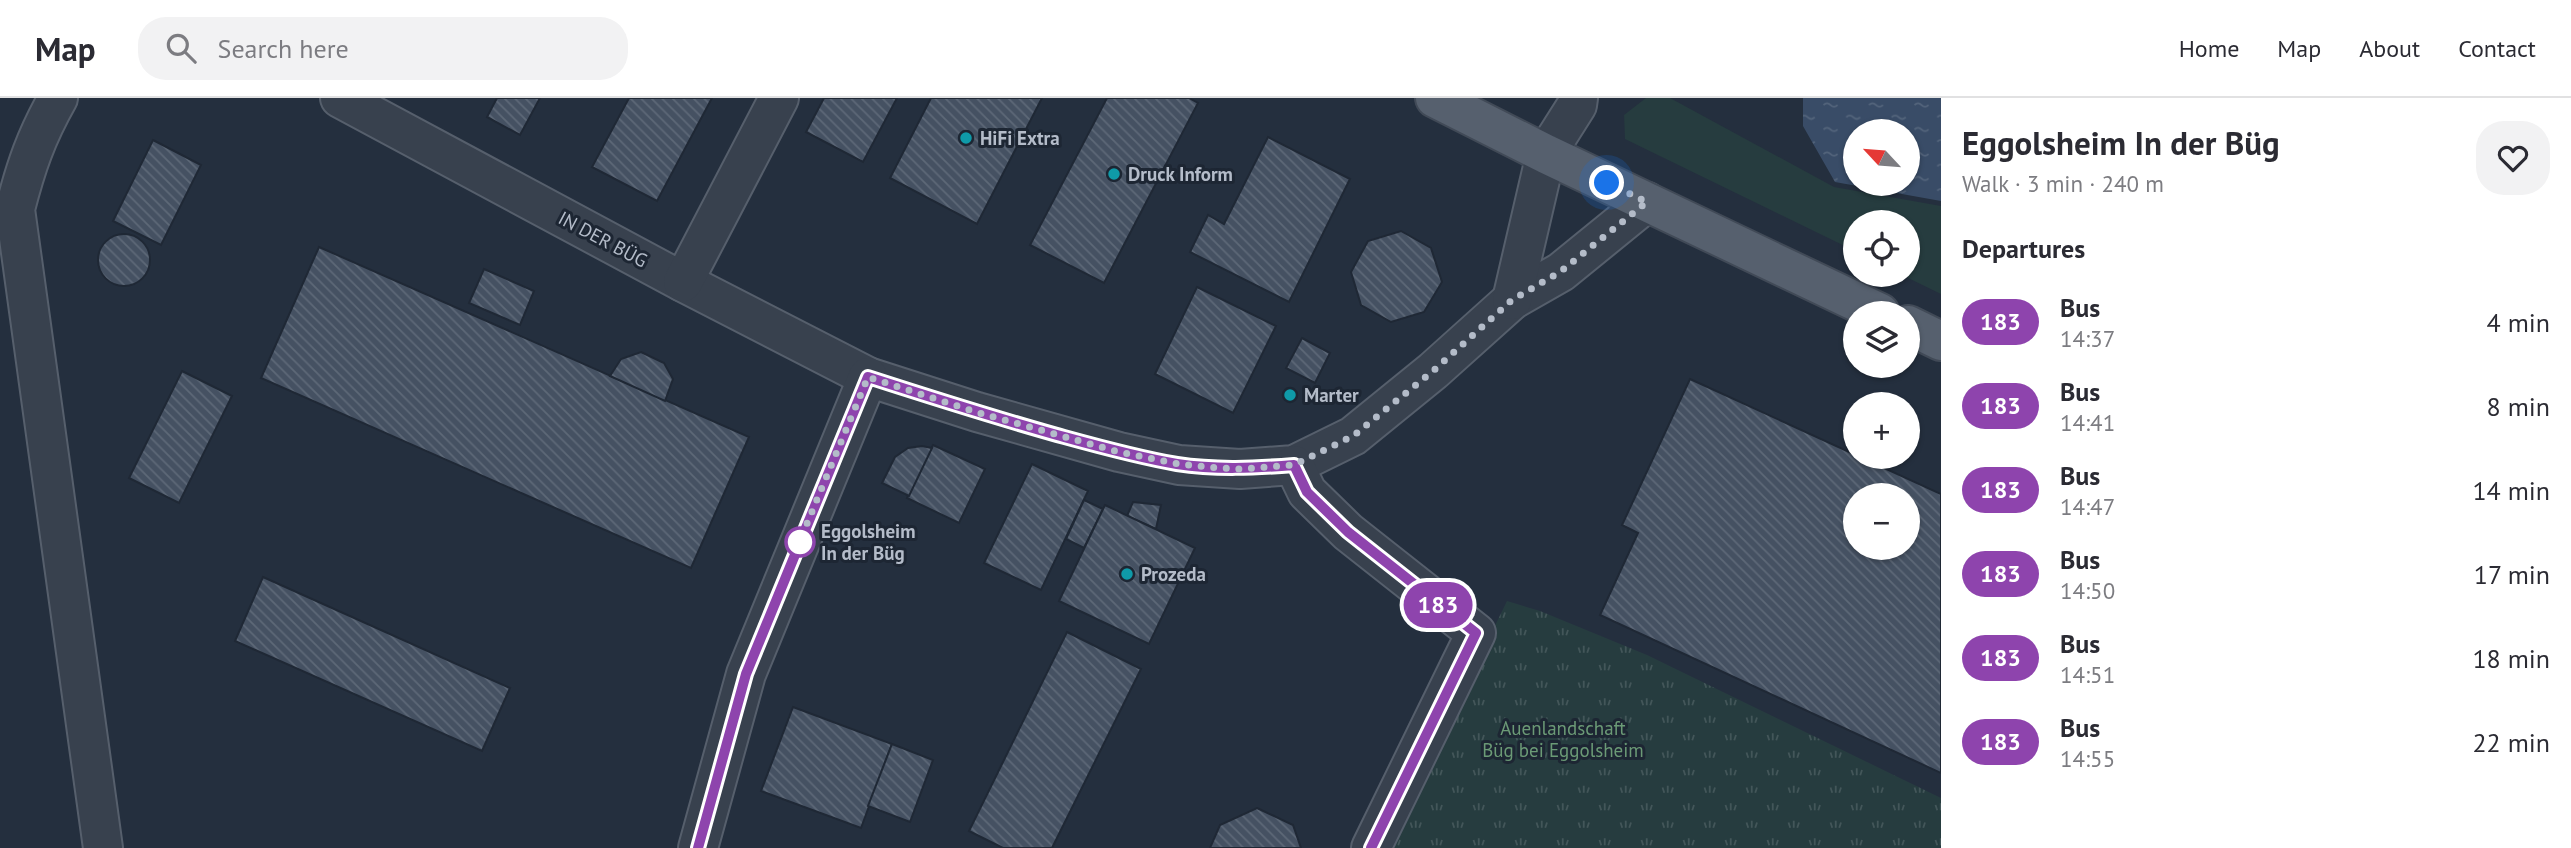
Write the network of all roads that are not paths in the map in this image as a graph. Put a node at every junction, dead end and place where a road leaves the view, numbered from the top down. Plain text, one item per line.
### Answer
1 (58, 98) edge
2 (340, 98) edge
3 (779, 98) edge
4 (1435, 98) edge
5 (1578, 98) edge
6 (1546, 154) junction
7 (1647, 202) junction
8 (683, 282) junction
9 (1512, 300) junction
10 (1856, 301) edge
11 (1920, 331) edge
12 (1941, 341) edge
13 (868, 377) junction
14 (1294, 465) junction
15 (103, 848) edge
16 (698, 848) edge
17 (1371, 848) edge

1 - 15 street
2 - 8 street, IN DER BÜG
3 - 8 street
4 - 6 main road
5 - 6 street
6 - 7 main road
6 - 9 street
7 - 9 street, IN DER BÜG
7 - 10 main road
8 - 13 street, IN DER BÜG
9 - 14 street, IN DER BÜG
11 - 12 main road
13 - 14 street, IN DER BÜG
13 - 16 street
14 - 17 street

